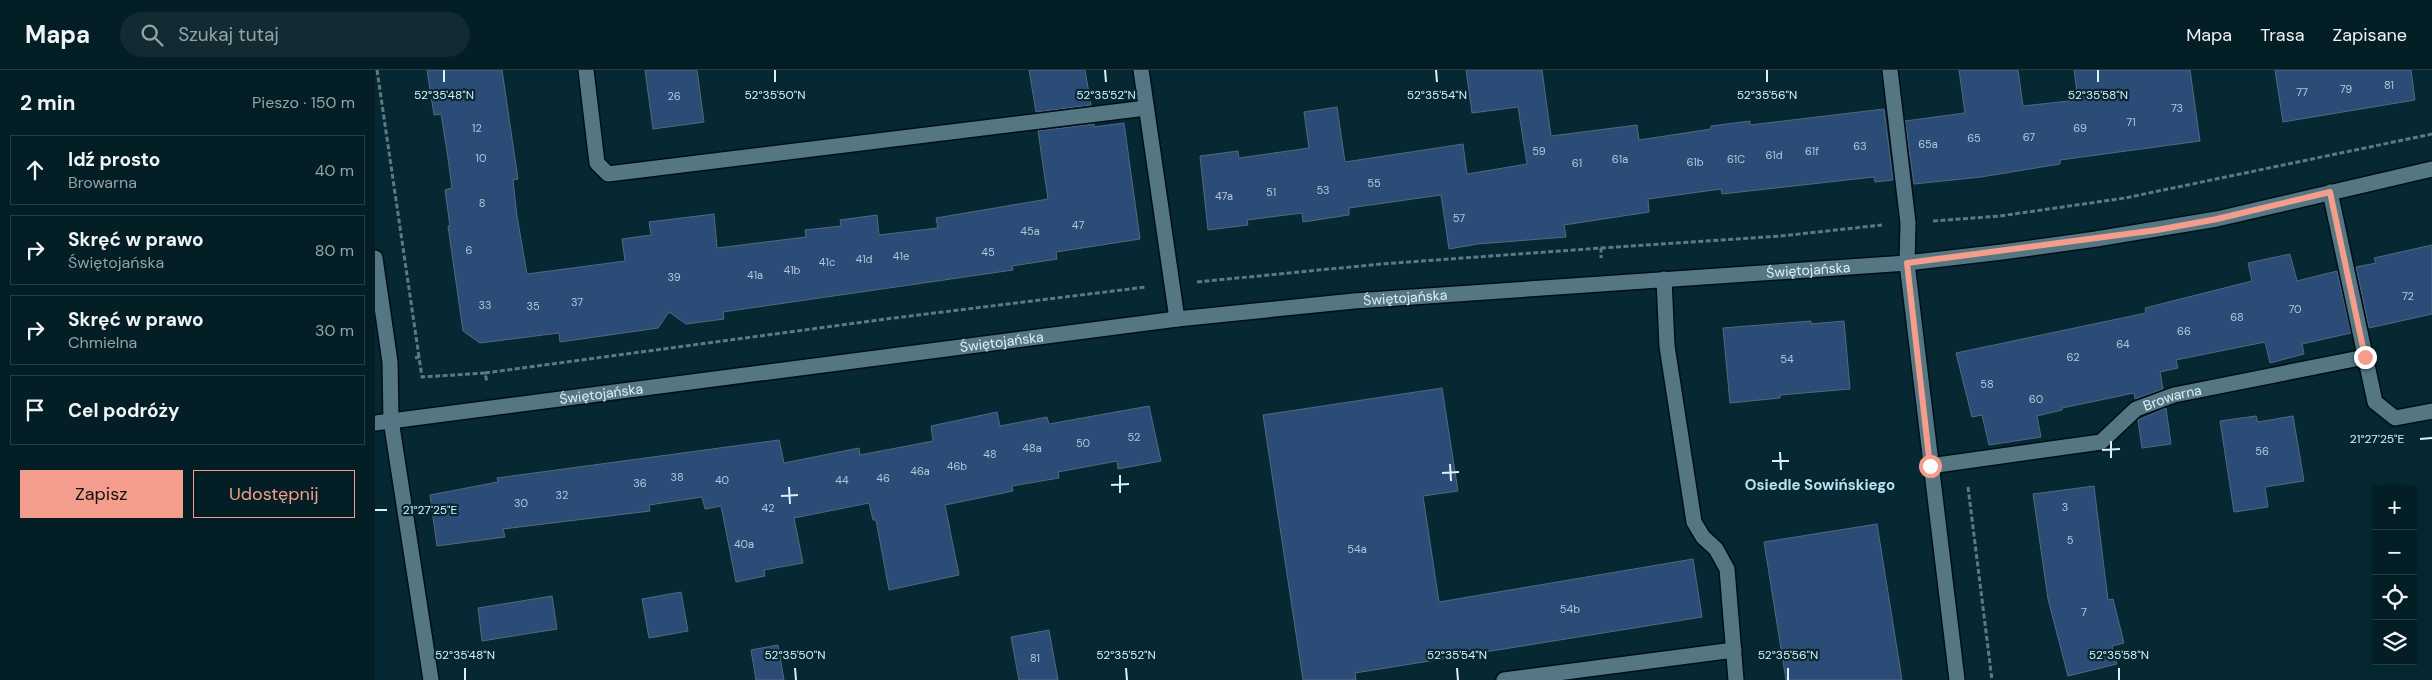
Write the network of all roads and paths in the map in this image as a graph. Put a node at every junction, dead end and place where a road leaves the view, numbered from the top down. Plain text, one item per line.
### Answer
1 (377, 70) edge
2 (585, 70) edge
3 (1141, 70) edge
4 (1890, 70) edge
5 (1146, 108) junction
6 (2432, 134) edge
7 (2432, 169) edge
8 (2330, 192) junction
9 (1908, 223) junction
10 (1601, 248) dead end
11 (375, 258) edge
12 (1907, 263) junction
13 (1664, 279) junction
14 (1177, 319) junction
15 (419, 357) dead end
16 (2365, 357) junction
17 (2432, 411) edge
18 (391, 420) junction
19 (375, 423) edge
20 (1965, 461) junction
21 (1930, 466) junction
22 (1734, 650) junction
23 (431, 680) edge
24 (1504, 680) edge
25 (1736, 680) edge
26 (1957, 680) edge
27 (1992, 680) edge

1 - 15 path
2 - 5 street
3 - 5 street
4 - 9 street
5 - 14 street
6 - 9 path
7 - 8 street, Świętojańska
8 - 12 street, Świętojańska
8 - 16 street
9 - 10 path
9 - 12 street
11 - 18 street
12 - 13 street, Świętojańska
12 - 21 street
13 - 14 street, Świętojańska
13 - 22 street
14 - 18 street, Świętojańska
16 - 17 street
16 - 20 street, Browarna
18 - 19 street, Świętojańska
18 - 23 street
20 - 21 street, Browarna
20 - 27 path
21 - 26 street
22 - 24 street
22 - 25 street

